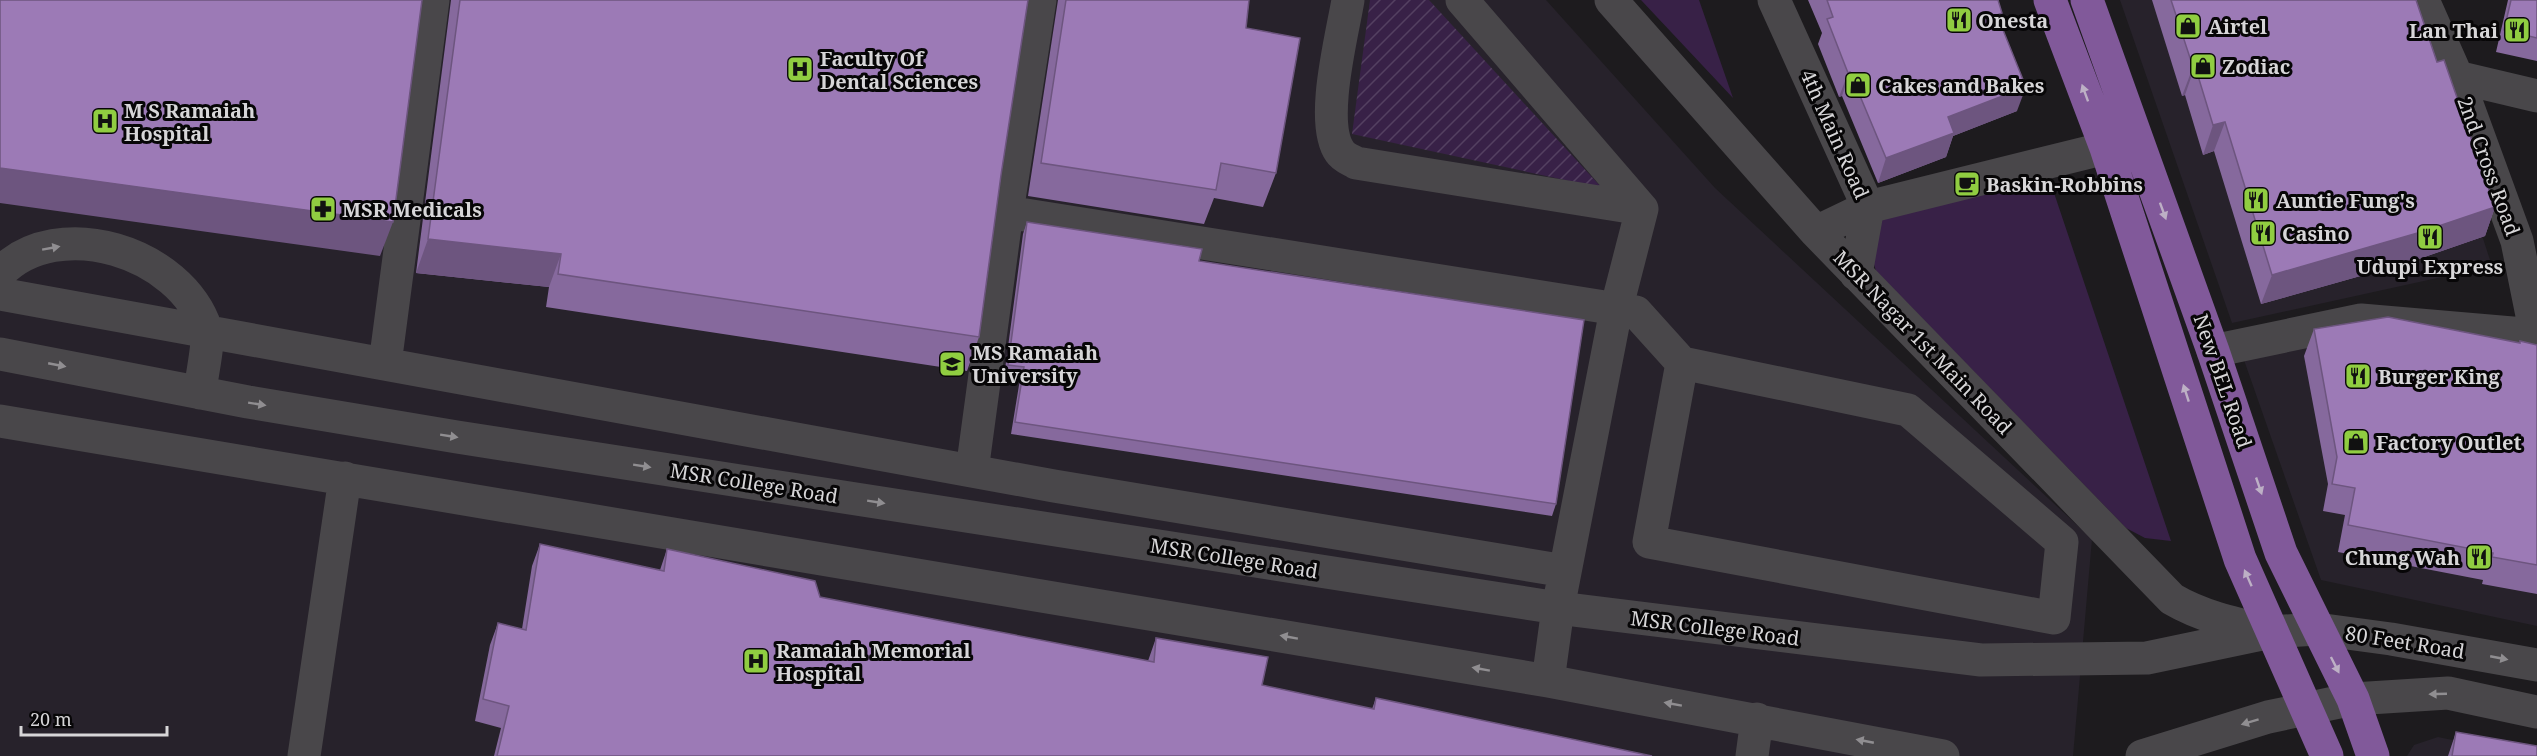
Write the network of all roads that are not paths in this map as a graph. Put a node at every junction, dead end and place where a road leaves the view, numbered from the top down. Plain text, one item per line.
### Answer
1 (433, 0) edge
2 (1040, 0) edge
3 (1348, 0) edge
4 (1462, 0) edge
5 (1611, 0) edge
6 (1774, 0) edge
7 (2050, 0) edge
8 (2087, 0) edge
9 (2423, 0) edge
10 (2457, 77) junction
11 (2537, 96) edge
12 (2106, 148) junction
13 (1868, 207) junction
14 (1642, 209) junction
15 (1007, 212) junction
16 (1816, 232) junction
17 (0, 273) edge
18 (1857, 274) junction
19 (0, 294) edge
20 (1616, 310) junction
21 (207, 332) junction
22 (2537, 335) edge
23 (2213, 351) junction
24 (0, 354) edge
25 (1682, 363) junction
26 (385, 364) junction
27 (200, 393) junction
28 (0, 421) edge
29 (972, 471) junction
30 (345, 478) junction
31 (1566, 571) junction
32 (1558, 608) junction
33 (2317, 629) junction
34 (2271, 632) junction
35 (2537, 665) edge
36 (1548, 681) junction
37 (2352, 699) junction
38 (2307, 709) junction
39 (2537, 712) edge
40 (1757, 719) junction
41 (304, 756) edge
42 (1752, 756) edge
43 (1943, 756) edge
44 (2142, 756) edge
45 (2327, 756) edge
46 (2373, 756) edge

1 - 26 street
2 - 15 street
3 - 14 street
4 - 14 street
5 - 16 street, MSR Nagar 1st Main Road
6 - 13 street, 4th Main Road
12 -> 7 main road, New BEL Road
8 -> 23 main road, New BEL Road
9 - 10 street, 2nd Cross Road
10 - 11 street
10 - 22 street, 2nd Cross Road
12 - 13 street
34 -> 12 main road, New BEL Road
13 - 16 street
13 - 18 street, 4th Main Road
14 - 20 street
15 - 20 street
15 - 29 street
16 - 18 street, MSR Nagar 1st Main Road
17 -> 21 street
18 - 34 street, MSR Nagar 1st Main Road
19 - 21 street
20 - 25 street
20 - 31 street
21 - 26 street
21 - 27 street
22 - 23 street, 2nd Cross Road
23 -> 33 main road, New BEL Road
24 -> 27 street, MSR College Road
25 - 25 street
26 - 29 street
27 -> 32 street, MSR College Road
28 - 30 street
29 - 31 street
36 -> 30 street
30 - 41 street
31 - 32 street
32 - 34 street, MSR College Road
32 - 36 street
33 - 34 street, 80 Feet Road
33 -> 35 street, 80 Feet Road
33 -> 37 main road, New BEL Road
34 - 38 main road, New BEL Road
40 -> 36 street
37 - 38 street
39 -> 37 street
37 - 46 main road, New BEL Road
38 -> 44 street
38 - 45 main road, New BEL Road
40 - 42 street
43 -> 40 street

